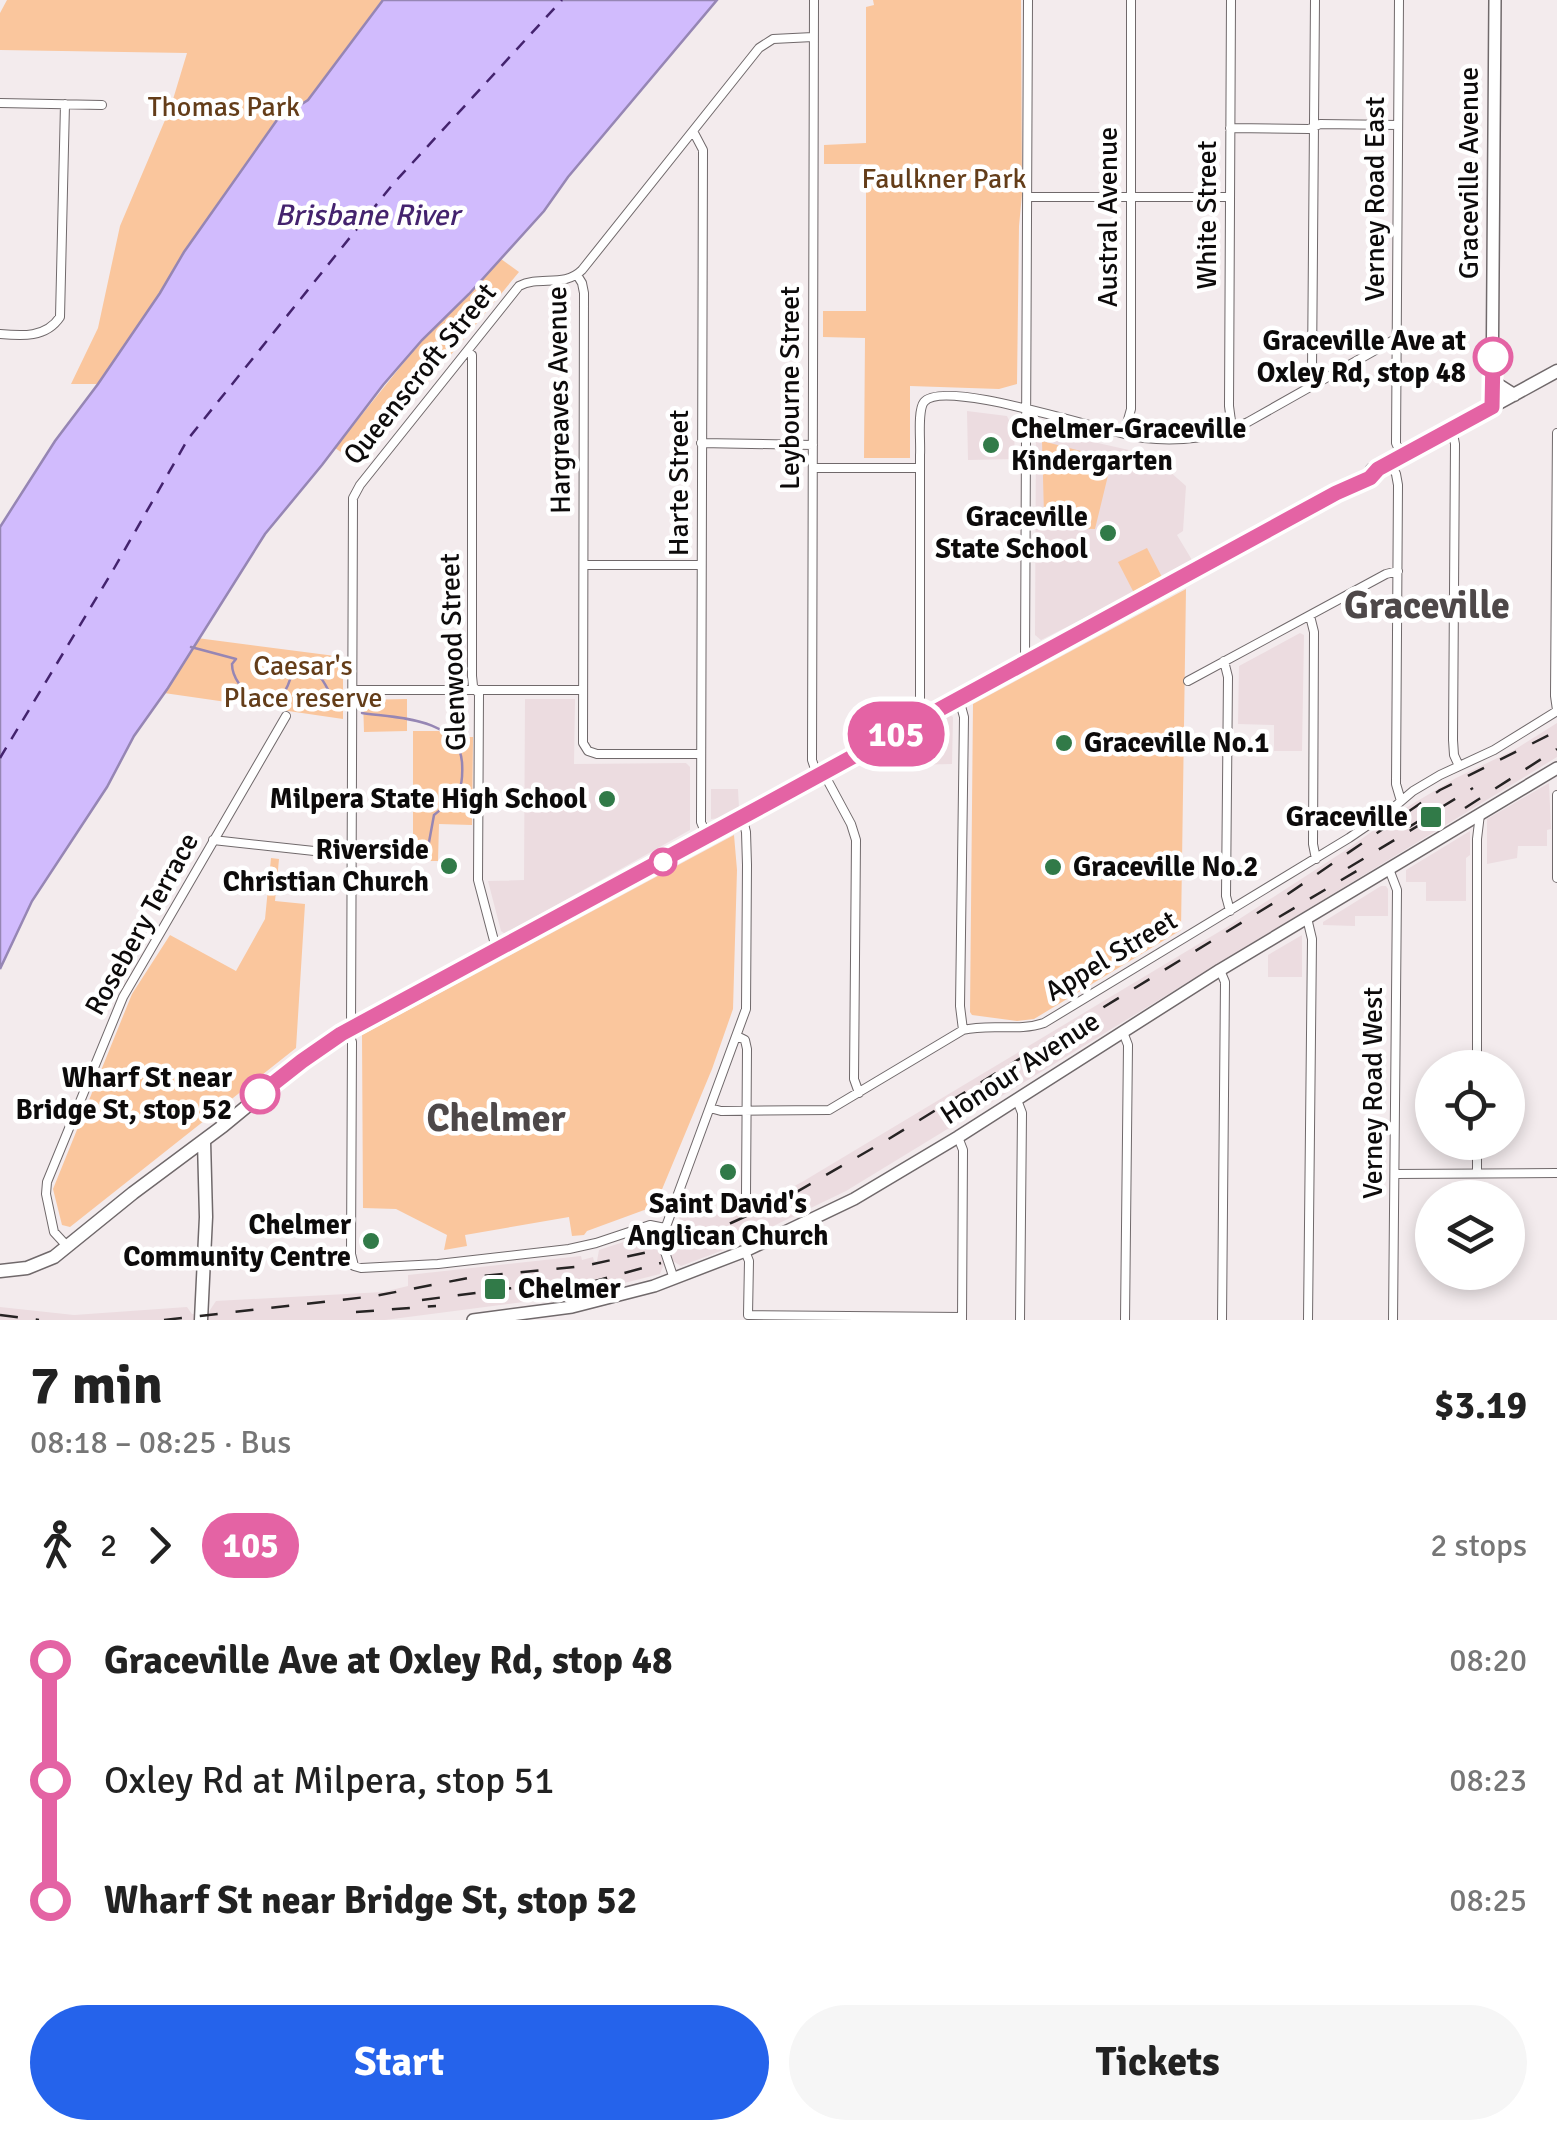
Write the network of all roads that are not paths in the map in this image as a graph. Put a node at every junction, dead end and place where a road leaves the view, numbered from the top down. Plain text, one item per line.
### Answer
1 (814, 0) edge
2 (1028, 0) edge
3 (1131, 0) edge
4 (1231, 0) edge
5 (1315, 0) edge
6 (1398, 0) edge
7 (1495, 0) edge
8 (813, 37) junction
9 (0, 104) edge
10 (65, 104) junction
11 (102, 104) dead end
12 (1398, 125) junction
13 (1314, 127) junction
14 (1230, 128) junction
15 (693, 131) junction
16 (1027, 197) junction
17 (1131, 197) junction
18 (1230, 197) junction
19 (577, 275) junction
20 (0, 334) edge
21 (1397, 338) junction
22 (467, 351) junction
23 (1556, 374) edge
24 (1492, 381) junction
25 (1318, 383) junction
26 (1514, 395) junction
27 (1492, 407) junction
28 (1026, 409) junction
29 (1452, 429) junction
30 (1232, 430) junction
31 (1557, 433) edge
32 (1124, 434) junction
33 (701, 443) junction
34 (813, 444) junction
35 (1390, 463) junction
36 (812, 468) junction
37 (920, 468) junction
38 (1557, 472) edge
39 (584, 565) junction
40 (701, 565) junction
41 (1398, 571) junction
42 (1556, 582) edge
43 (1310, 616) junction
44 (1025, 662) junction
45 (1224, 662) junction
46 (1188, 681) dead end
47 (352, 690) junction
48 (476, 690) junction
49 (583, 690) junction
50 (959, 699) junction
51 (1557, 711) edge
52 (286, 716) dead end
53 (924, 718) junction
54 (701, 754) junction
55 (1459, 766) junction
56 (1555, 773) edge
57 (820, 774) junction
58 (1557, 795) edge
59 (1401, 801) junction
60 (1480, 814) junction
61 (742, 816) junction
62 (1464, 823) junction
63 (707, 837) junction
64 (1477, 839) junction
65 (213, 840) junction
66 (352, 855) junction
67 (1316, 859) junction
68 (1389, 868) junction
69 (1557, 878) edge
70 (1230, 911) junction
71 (1307, 918) junction
72 (497, 952) junction
73 (1220, 970) junction
74 (349, 1030) junction
75 (964, 1030) junction
76 (1123, 1032) junction
77 (737, 1036) junction
78 (1477, 1050) edge
79 (858, 1093) junction
80 (1016, 1100) junction
81 (710, 1108) junction
82 (746, 1111) junction
83 (958, 1137) junction
84 (204, 1141) junction
85 (1476, 1160) edge
86 (1476, 1173) junction
87 (1557, 1173) edge
88 (1394, 1174) junction
89 (746, 1194) dead end
90 (665, 1228) junction
91 (70, 1242) junction
92 (745, 1251) junction
93 (0, 1271) edge
94 (674, 1279) junction
95 (502, 1318) edge
96 (748, 1318) edge
97 (962, 1318) edge
98 (201, 1320) edge
99 (473, 1320) edge
100 (1020, 1320) edge
101 (1125, 1320) edge
102 (1222, 1320) edge
103 (1308, 1320) edge
104 (1393, 1320) edge

1 - 8 street, Leybourne Street
2 - 16 street
3 - 17 street, Austral Avenue
4 - 14 street, White Street
5 - 13 street
6 - 12 street, Verney Road East
7 - 24 main road, Graceville Avenue
8 - 15 street, Hargreaves Avenue
8 - 34 street, Leybourne Street
9 - 10 street
10 - 11 street
10 - 20 street
12 - 13 street
12 - 21 street, Verney Road East
13 - 14 street
13 - 25 street
14 - 18 street, White Street
15 - 19 street, Hargreaves Avenue
15 - 33 street, Harte Street
16 - 17 street
16 - 28 street
17 - 18 street
17 - 32 street, Austral Avenue
18 - 30 street, White Street
19 - 22 street, Queenscroft Street
19 - 39 street, Hargreaves Avenue
21 - 25 street
21 - 35 street, Verney Road East
22 - 47 street, Queenscroft Street
22 - 48 street, Glenwood Street
23 - 26 main road
24 - 26 main road
24 - 27 main road, Graceville Avenue
25 - 30 street
26 - 27 main road
27 - 29 main road
28 - 32 street
28 - 37 street
28 - 44 street
29 - 35 main road
29 - 55 street
30 - 32 street
31 - 38 street
33 - 34 street
33 - 40 street, Harte Street
34 - 36 street, Leybourne Street
35 - 41 street, Verney Road East
35 - 44 main road
36 - 37 street
36 - 57 street, Leybourne Street
37 - 53 street
38 - 42 street
39 - 40 street
39 - 49 street, Hargreaves Avenue
40 - 54 street, Harte Street
41 - 43 street
41 - 59 street, Verney Road East
42 - 51 street
43 - 45 street
43 - 67 street
44 - 50 main road
45 - 46 street
45 - 70 street
47 - 48 street
47 - 66 street, Queenscroft Street
48 - 49 street
48 - 72 street, Glenwood Street
49 - 54 street, Hargreaves Avenue
50 - 53 main road
50 - 75 street
51 - 55 street, Appel Street
52 - 65 street, Rosebery Terrace
53 - 57 main road
54 - 63 street, Harte Street
55 - 59 street, Appel Street
56 - 60 main road, Honour Avenue
57 - 61 main road
57 - 79 street, Leybourne Street
58 - 69 street
59 - 67 street, Appel Street
60 - 62 main road, Honour Avenue
60 - 64 street
61 - 63 main road
61 - 77 street
62 - 64 street
62 - 68 main road, Honour Avenue
63 - 72 main road
64 - 78 street
65 - 66 street
65 - 91 street, Rosebery Terrace
66 - 74 street, Queenscroft Street
67 - 70 street, Appel Street
68 - 71 main road, Honour Avenue
68 - 88 street, Verney Road West
70 - 75 street, Appel Street
71 - 73 main road, Honour Avenue
71 - 103 street
72 - 74 main road
73 - 76 main road, Honour Avenue
73 - 102 street
74 - 84 main road
74 - 90 street, Queenscroft Street
75 - 79 street, Appel Street
76 - 80 main road, Honour Avenue
76 - 101 street
77 - 81 street
77 - 82 street
79 - 82 street, Appel Street
80 - 83 main road, Honour Avenue
80 - 100 street
81 - 82 street, Appel Street
81 - 90 street
82 - 89 street
83 - 92 main road, Honour Avenue
83 - 97 street
84 - 91 main road
84 - 98 main road
85 - 86 street
86 - 87 street
86 - 88 street
88 - 104 street, Verney Road West
90 - 94 street
91 - 93 main road
92 - 94 main road, Honour Avenue
92 - 96 street
94 - 95 main road, Honour Avenue
95 - 99 main road, Honour Avenue
96 - 97 street

